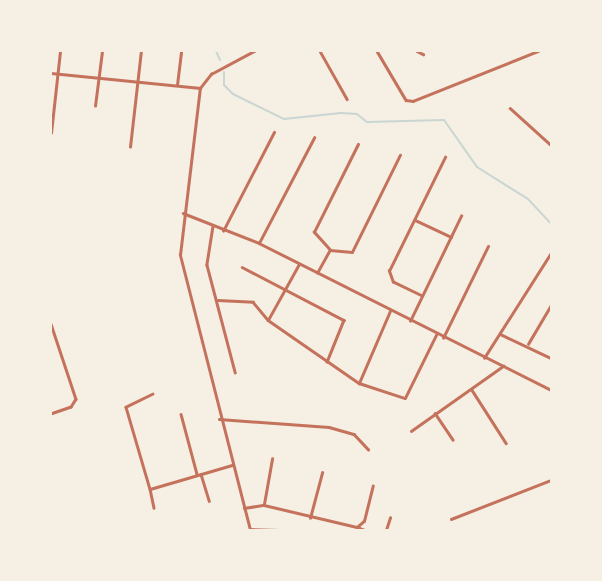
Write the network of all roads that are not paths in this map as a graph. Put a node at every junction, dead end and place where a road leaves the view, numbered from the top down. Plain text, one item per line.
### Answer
1 (60, 51) edge
2 (102, 51) edge
3 (141, 51) edge
4 (181, 51) edge
5 (254, 51) edge
6 (320, 51) edge
7 (377, 51) edge
8 (417, 51) edge
9 (538, 51) edge
10 (424, 54) dead end
11 (51, 73) edge
12 (58, 74) junction
13 (99, 78) junction
14 (137, 82) junction
15 (177, 85) junction
16 (200, 88) junction
17 (347, 99) dead end
18 (95, 106) dead end
19 (510, 108) dead end
20 (274, 132) dead end
21 (51, 133) edge
22 (314, 138) dead end
23 (358, 144) dead end
24 (551, 145) edge
25 (130, 148) dead end
26 (400, 155) dead end
27 (445, 157) dead end
28 (183, 213) junction
29 (461, 216) dead end
30 (415, 220) junction
31 (213, 226) junction
32 (223, 231) junction
33 (450, 237) junction
34 (259, 243) junction
35 (488, 246) dead end
36 (330, 250) junction
37 (551, 253) edge
38 (299, 264) junction
39 (242, 267) dead end
40 (317, 274) junction
41 (285, 291) junction
42 (422, 296) junction
43 (218, 300) junction
44 (551, 305) edge
45 (390, 311) junction
46 (268, 320) junction
47 (410, 321) junction
48 (51, 324) edge
49 (436, 334) junction
50 (500, 334) junction
51 (443, 338) junction
52 (528, 344) junction
53 (484, 358) junction
54 (551, 358) edge
55 (327, 362) junction
56 (503, 366) junction
57 (234, 372) dead end
58 (359, 383) junction
59 (472, 389) junction
60 (551, 390) edge
61 (153, 394) dead end
62 (435, 413) junction
63 (51, 414) edge
64 (181, 414) dead end
65 (219, 419) junction
66 (411, 431) dead end
67 (453, 440) dead end
68 (506, 443) dead end
69 (368, 449) dead end
70 (272, 459) dead end
71 (232, 465) junction
72 (322, 473) dead end
73 (199, 475) junction
74 (551, 480) edge
75 (373, 486) dead end
76 (150, 489) junction
77 (209, 501) dead end
78 (264, 505) junction
79 (154, 508) dead end
80 (244, 508) junction
81 (310, 518) junction
82 (390, 518) dead end
83 (451, 519) dead end
84 (357, 527) junction
85 (250, 530) edge
86 (279, 530) edge
87 (365, 530) edge
88 (386, 530) edge

1 - 12 street
2 - 13 street
3 - 14 street
4 - 15 street
5 - 16 street
6 - 17 street
7 - 9 street
8 - 10 street
11 - 12 street
12 - 13 street
12 - 21 street
13 - 14 street
13 - 18 street
14 - 15 street
14 - 25 street
15 - 16 street
16 - 28 street
19 - 24 street
20 - 32 street
22 - 34 street
23 - 36 street
26 - 36 street
27 - 30 street
28 - 31 street
28 - 65 street
29 - 33 street
30 - 33 street
30 - 42 street
31 - 32 street
31 - 43 street
32 - 34 street
33 - 42 street
34 - 38 street
35 - 51 street
36 - 40 street
37 - 50 street
38 - 40 street
38 - 41 street
39 - 41 street
40 - 45 street
41 - 46 street
41 - 55 street
42 - 47 street
43 - 46 street
43 - 57 street
44 - 52 street
45 - 47 street
45 - 58 street
46 - 55 street
47 - 49 street
48 - 63 street
49 - 51 street
49 - 58 street
50 - 52 street
50 - 53 street
51 - 53 street
52 - 54 street
53 - 56 street
55 - 58 street
56 - 59 street
56 - 60 street
59 - 62 street
59 - 68 street
61 - 76 street
62 - 66 street
62 - 67 street
64 - 73 street
65 - 69 street
65 - 71 street
70 - 78 street
71 - 73 street
71 - 80 street
72 - 81 street
73 - 76 street
73 - 77 street
74 - 83 street
75 - 84 street
76 - 79 street
78 - 80 street
78 - 81 street
80 - 85 street
81 - 84 street
82 - 88 street
84 - 87 street
85 - 86 street

